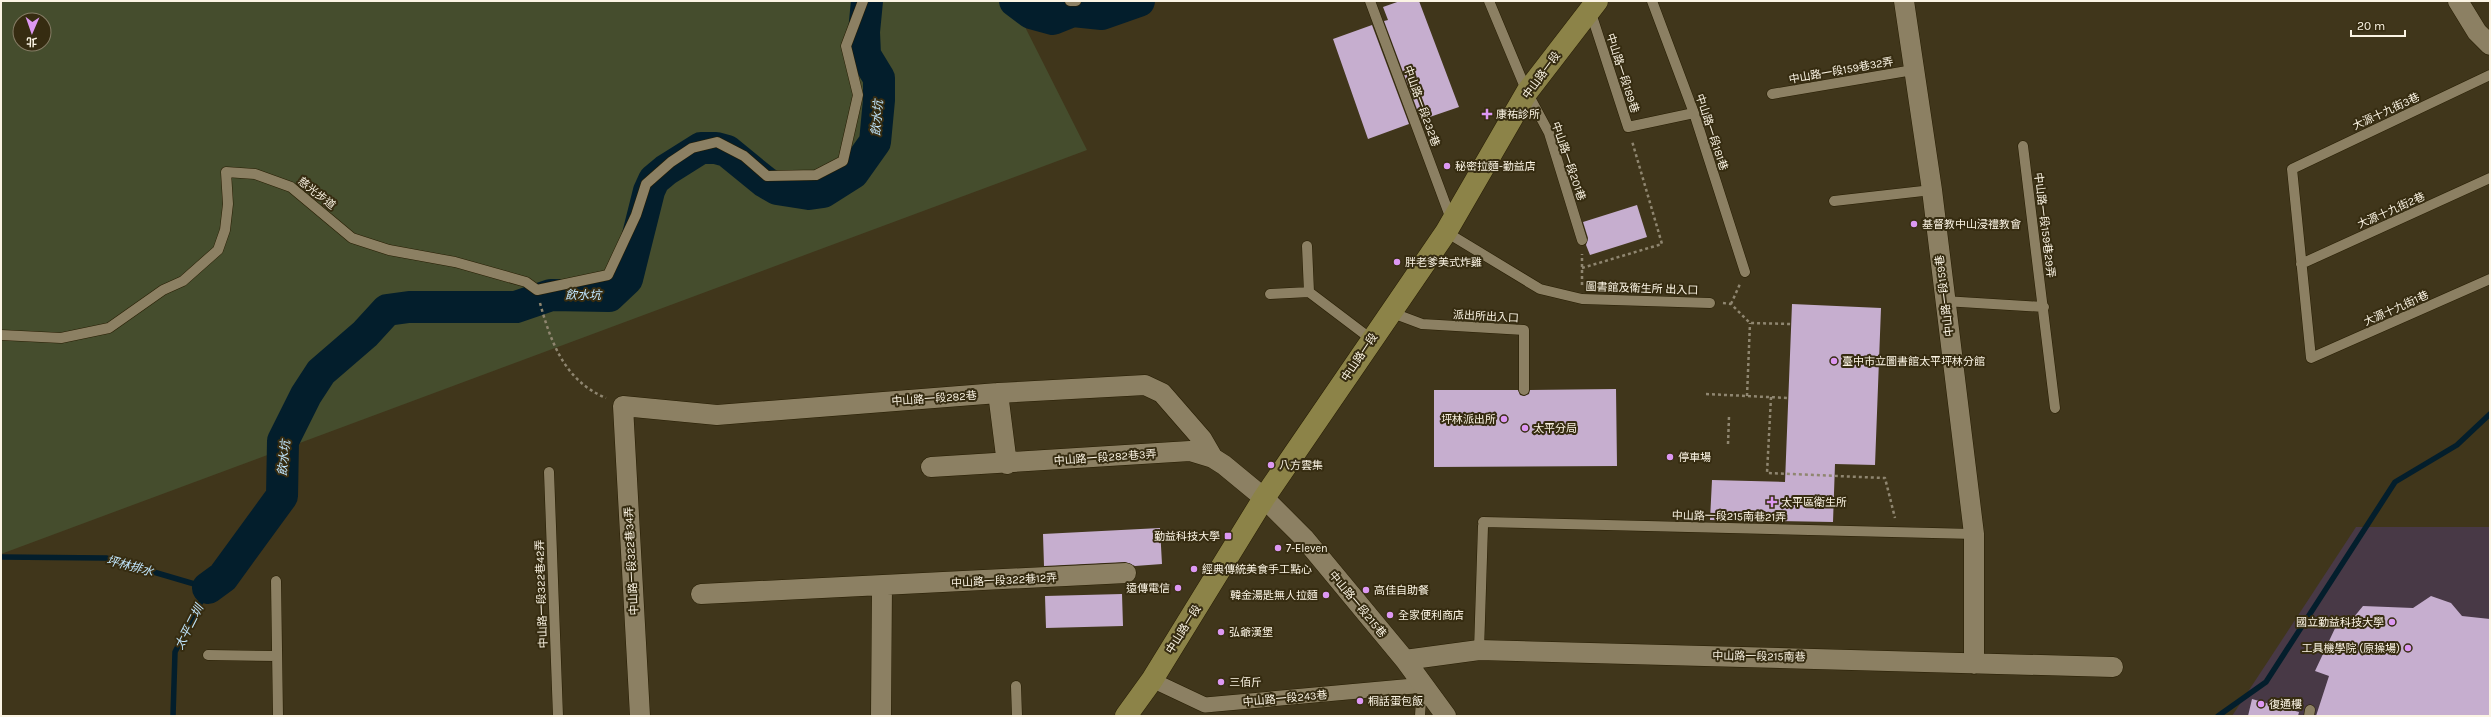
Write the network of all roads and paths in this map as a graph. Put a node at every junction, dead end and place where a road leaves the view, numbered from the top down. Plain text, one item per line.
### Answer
1 (863, 1) edge
2 (1070, 1) edge
3 (1076, 1) edge
4 (1370, 1) edge
5 (1489, 1) edge
6 (1652, 1) edge
7 (1904, 1) edge
8 (2458, 1) edge
9 (1593, 5) edge
10 (2490, 45) edge
11 (1914, 70) junction
12 (2490, 75) edge
13 (1527, 92) junction
14 (1772, 94) dead end
15 (1694, 113) junction
16 (1628, 127) junction
17 (2023, 146) dead end
18 (2490, 178) edge
19 (1932, 190) junction
20 (1834, 201) dead end
21 (1449, 225) junction
22 (1582, 240) joint
23 (1307, 246) dead end
24 (2301, 264) junction
25 (1582, 268) junction
26 (1745, 272) joint
27 (2490, 279) edge
28 (1309, 292) junction
29 (1270, 294) dead end
30 (1582, 299) junction
31 (1944, 301) junction
32 (1710, 303) joint
33 (1732, 304) junction
34 (541, 305) dead end
35 (2044, 307) junction
36 (1390, 312) junction
37 (1750, 323) junction
38 (1791, 324) dead end
39 (1, 335) edge
40 (1371, 339) junction
41 (1524, 390) dead end
42 (998, 393) junction
43 (1706, 394) dead end
44 (1747, 396) junction
45 (1771, 397) junction
46 (1788, 398) dead end
47 (623, 406) junction
48 (2055, 408) dead end
49 (1729, 417) dead end
50 (1728, 444) dead end
51 (1213, 458) junction
52 (1007, 464) junction
53 (931, 467) dead end
54 (549, 472) dead end
55 (1264, 498) junction
56 (1898, 532) junction
57 (1974, 534) junction
58 (1126, 573) dead end
59 (276, 581) dead end
60 (882, 586) junction
61 (701, 594) dead end
62 (1479, 650) junction
63 (208, 655) dead end
64 (276, 656) junction
65 (1405, 660) junction
66 (1974, 664) junction
67 (2113, 667) dead end
68 (1152, 680) junction
69 (1016, 686) dead end
70 (1427, 688) junction
71 (1206, 711) edge
72 (278, 716) edge
73 (558, 716) edge
74 (640, 716) edge
75 (881, 716) edge
76 (1017, 716) edge
77 (1126, 716) edge
78 (1420, 716) edge
79 (1446, 716) edge

1 - 39 lane, 慈光步道
2 - 3 lane
4 - 21 lane, 中山路一段232巷
5 - 13 lane, 中山路一段201巷
6 - 15 lane, 中山路一段181巷
7 - 11 street, 中山路一段159巷
8 - 10 street
9 - 13 main road, 中山路一段
9 - 16 lane, 中山路一段189巷
11 - 14 lane, 中山路一段159巷32弄
11 - 19 street, 中山路一段159巷
12 - 24 lane, 大源十九街3巷
13 - 21 main road, 中山路一段
13 - 22 lane, 中山路一段201巷
15 - 16 lane, 中山路一段189巷
15 - 26 lane, 中山路一段181巷
16 - 25 path
17 - 35 lane, 中山路一段159巷29弄
18 - 24 lane, 大源十九街2巷
19 - 20 lane
19 - 31 street, 中山路一段159巷
21 - 30 lane, 圖書館及衛生所 出入口
21 - 36 main road, 中山路一段
22 - 25 path
23 - 28 lane
24 - 27 lane, 大源十九街1巷
25 - 30 path
26 - 33 path
28 - 29 lane
28 - 40 lane
30 - 32 lane, 圖書館及衛生所 出入口
31 - 35 lane
31 - 57 street, 中山路一段159巷
32 - 33 path
33 - 37 path
34 - 47 path
35 - 48 lane, 中山路一段159巷29弄
36 - 40 main road, 中山路一段
36 - 41 lane, 派出所出入口
37 - 38 path
37 - 44 path
40 - 55 main road, 中山路一段
42 - 47 street, 中山路一段282巷
42 - 51 street, 中山路一段282巷
42 - 52 street
43 - 44 path
44 - 45 path
45 - 46 path
45 - 56 path
47 - 74 street, 中山路一段322巷34弄
49 - 50 path
51 - 52 street, 中山路一段282巷3弄
51 - 55 street, 中山路一段282巷3弄
52 - 53 street, 中山路一段282巷3弄
54 - 73 lane, 中山路一段322巷42弄
55 - 65 street, 中山路一段215巷
55 - 68 main road, 中山路一段
56 - 57 lane, 中山路一段215南巷21弄
56 - 62 lane, 中山路一段215南巷21弄
57 - 66 street, 中山路一段159巷
58 - 60 street, 中山路一段322巷12弄
59 - 64 lane
60 - 61 street, 中山路一段322巷12弄
60 - 75 street
62 - 65 street, 中山路一段215南巷
62 - 66 street, 中山路一段215南巷
63 - 64 lane
64 - 72 lane
65 - 70 street, 中山路一段215巷
66 - 67 street, 中山路一段215南巷
68 - 71 street, 中山路一段243巷
68 - 77 main road, 中山路一段
69 - 76 lane
70 - 71 street, 中山路一段243巷
70 - 78 lane
70 - 79 street, 中山路一段215巷

